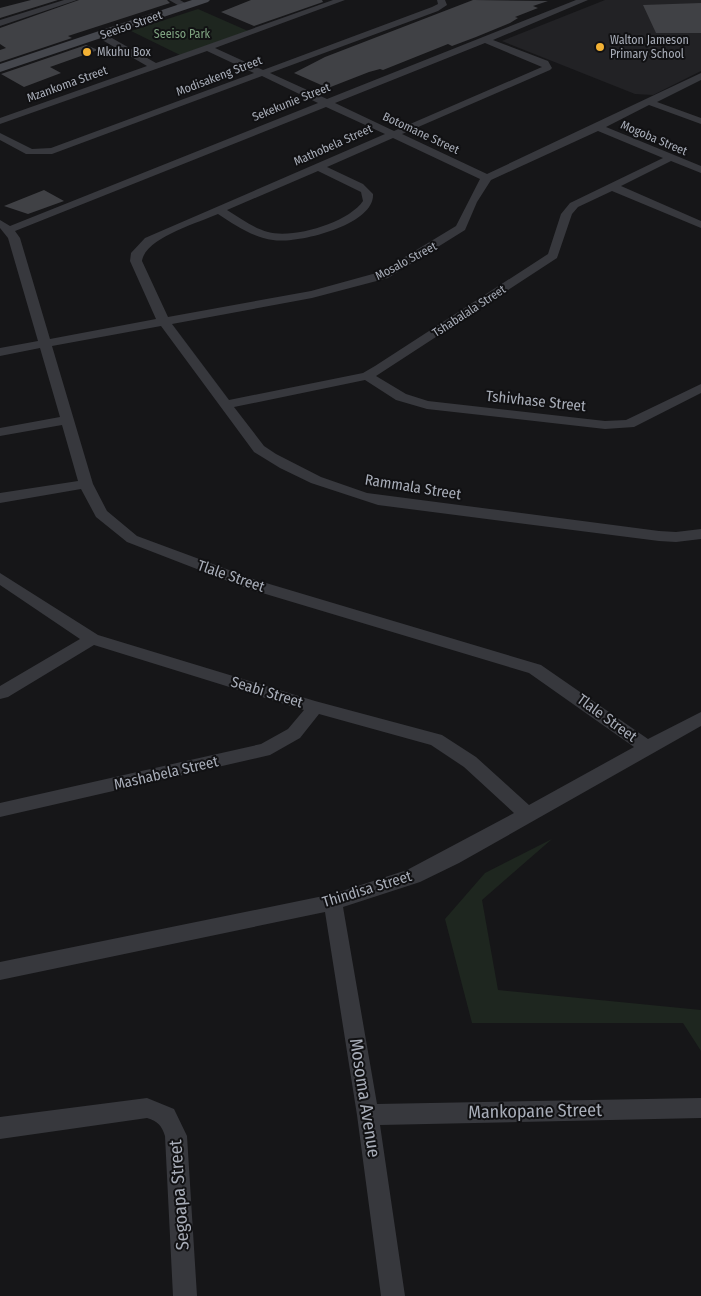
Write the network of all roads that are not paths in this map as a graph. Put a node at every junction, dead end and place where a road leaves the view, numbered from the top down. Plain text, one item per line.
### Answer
1 (73, 0) edge
2 (173, 0) edge
3 (204, 0) edge
4 (341, 0) edge
5 (441, 0) edge
6 (556, 0) edge
7 (584, 0) edge
8 (570, 5) junction
9 (186, 6) junction
10 (0, 23) edge
11 (100, 35) junction
12 (486, 40) junction
13 (209, 48) junction
14 (155, 66) junction
15 (0, 68) edge
16 (262, 73) junction
17 (701, 76) edge
18 (325, 102) junction
19 (649, 102) junction
20 (0, 121) edge
21 (701, 121) edge
22 (598, 127) junction
23 (393, 134) junction
24 (0, 136) edge
25 (670, 158) junction
26 (318, 166) junction
27 (701, 170) edge
28 (487, 178) junction
29 (613, 187) junction
30 (218, 210) junction
31 (701, 225) edge
32 (4, 226) edge
33 (163, 320) junction
34 (44, 344) junction
35 (0, 352) edge
36 (367, 376) junction
37 (701, 388) edge
38 (227, 404) junction
39 (65, 420) junction
40 (0, 432) edge
41 (86, 484) junction
42 (0, 498) edge
43 (701, 534) edge
44 (0, 579) edge
45 (92, 639) junction
46 (2, 693) dead end
47 (314, 707) junction
48 (701, 718) edge
49 (649, 749) junction
50 (0, 810) edge
51 (527, 814) junction
52 (333, 902) junction
53 (0, 971) edge
54 (701, 1108) edge
55 (368, 1115) junction
56 (0, 1128) edge
57 (185, 1296) edge
58 (393, 1296) edge

1 - 10 street
2 - 9 street
3 - 9 street, Seeiso Street
4 - 13 street, Mzankoma Street
5 - 16 street, Modisakeng Street
6 - 8 street
7 - 8 street, Sekekunie Street
8 - 12 street, Sekekunie Street
9 - 11 street, Seeiso Street
11 - 14 street
11 - 15 street, Seeiso Street
12 - 18 street, Sekekunie Street
12 - 23 street, Mathobela Street
13 - 14 street, Mzankoma Street
13 - 16 street, Botomane Street
14 - 20 street, Mzankoma Street
16 - 18 street, Botomane Street
16 - 24 street, Modisakeng Street
17 - 19 street
18 - 23 street, Botomane Street
18 - 32 street, Sekekunie Street
19 - 21 street
19 - 22 street
22 - 25 street, Mogoba Street
22 - 28 street
23 - 26 street, Mathobela Street
23 - 28 street, Botomane Street
25 - 27 street, Mogoba Street
25 - 29 street, Tshabalala Street
26 - 30 street, Mathobela Street
26 - 30 street
28 - 33 street, Mosalo Street
29 - 31 street
29 - 36 street, Tshabalala Street
30 - 33 street, Mathobela Street
32 - 34 street, Tlale Street
33 - 34 street, Mosalo Street
33 - 38 street, Rammala Street
34 - 35 street, Mosalo Street
34 - 39 street, Tlale Street
36 - 37 street, Tshivhase Street
36 - 38 street, Tshabalala Street
38 - 43 street, Rammala Street
39 - 40 street
39 - 41 street, Tlale Street
41 - 42 street
41 - 49 street, Tlale Street
44 - 45 street, Seabi Street
45 - 46 street
45 - 47 street, Seabi Street
47 - 50 street, Mashabela Street
47 - 51 street, Seabi Street
48 - 49 street, Thindisa Street
49 - 51 street, Thindisa Street
51 - 52 street, Thindisa Street
52 - 53 street, Thindisa Street
52 - 55 street, Mosoma Avenue
54 - 55 street, Mankopane Street
55 - 58 street, Mosoma Avenue
56 - 57 street, Segoapa Street

